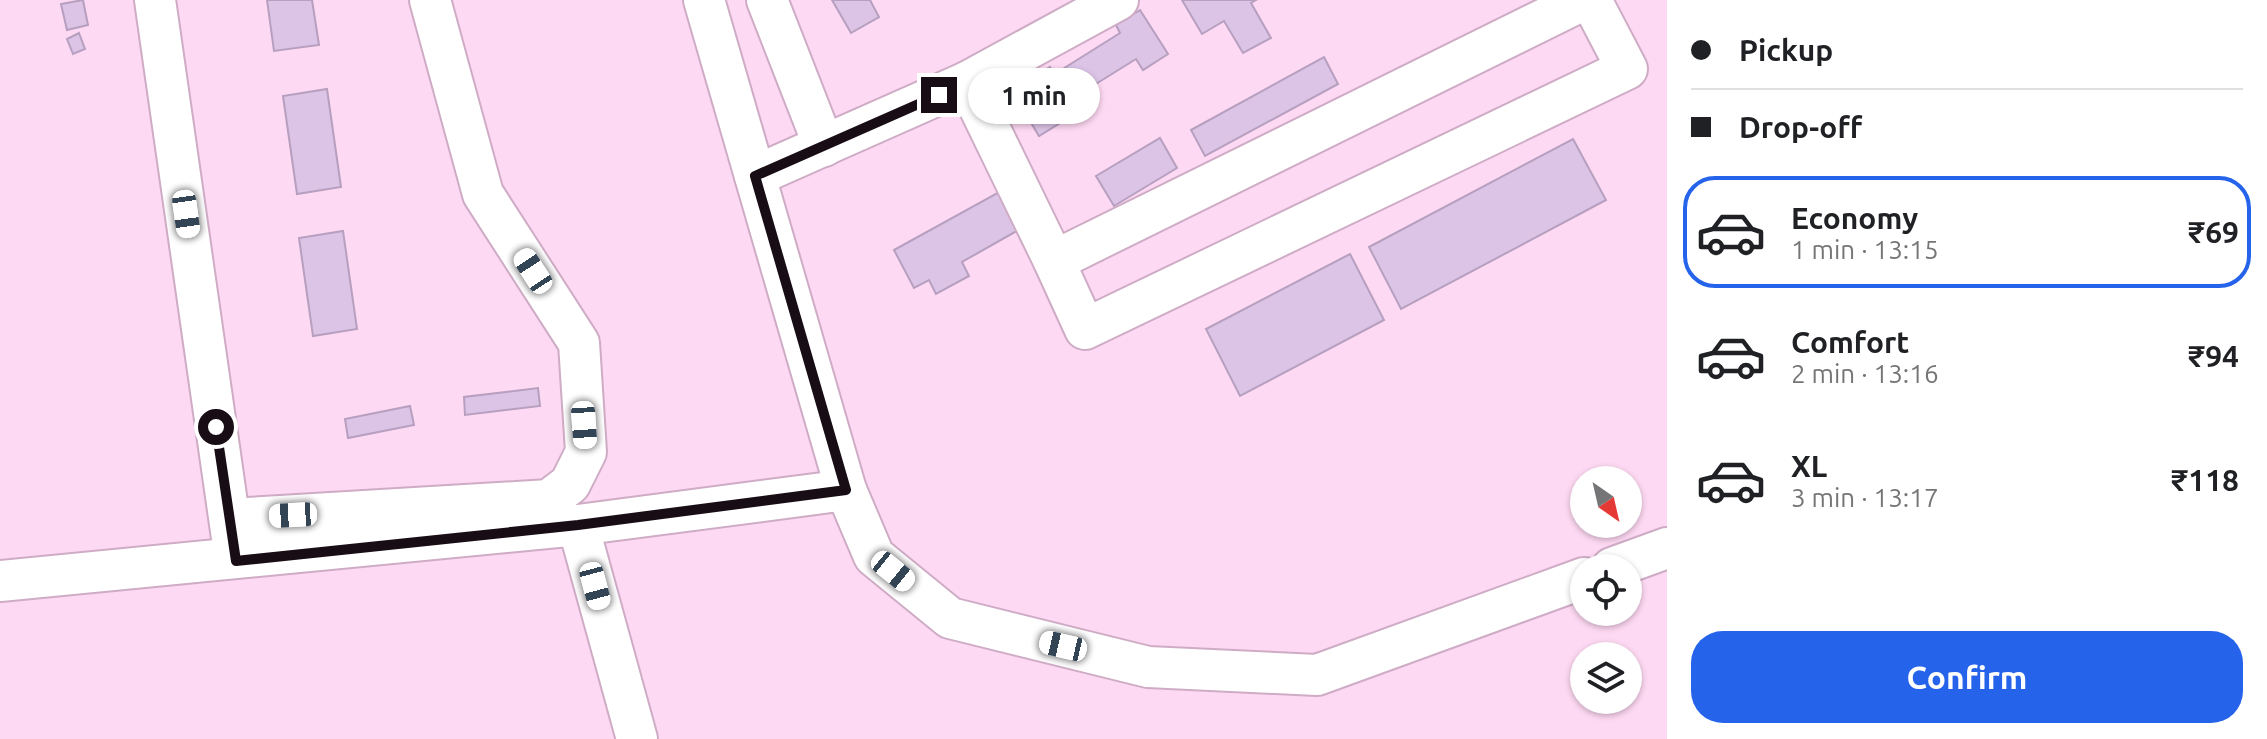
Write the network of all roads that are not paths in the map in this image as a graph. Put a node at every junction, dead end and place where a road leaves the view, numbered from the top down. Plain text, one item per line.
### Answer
1 (155, 0) edge
2 (430, 0) edge
3 (704, 0) edge
4 (767, 0) edge
5 (1118, 0) edge
6 (1583, 0) edge
7 (1591, 0) edge
8 (967, 82) junction
9 (824, 146) junction
10 (755, 176) junction
11 (1054, 261) junction
12 (846, 490) junction
13 (230, 519) junction
14 (578, 525) junction
15 (1667, 548) edge
16 (1642, 557) edge
17 (236, 561) junction
18 (0, 581) edge
19 (1570, 583) edge
20 (637, 739) edge

1 - 13 street
2 - 13 street
3 - 10 street
4 - 9 street
5 - 8 street
6 - 11 street
7 - 11 street
8 - 9 street
8 - 11 street
9 - 10 street
10 - 12 street
12 - 14 street
12 - 19 street
13 - 17 street
14 - 17 street
14 - 20 street
15 - 16 street
17 - 18 street

